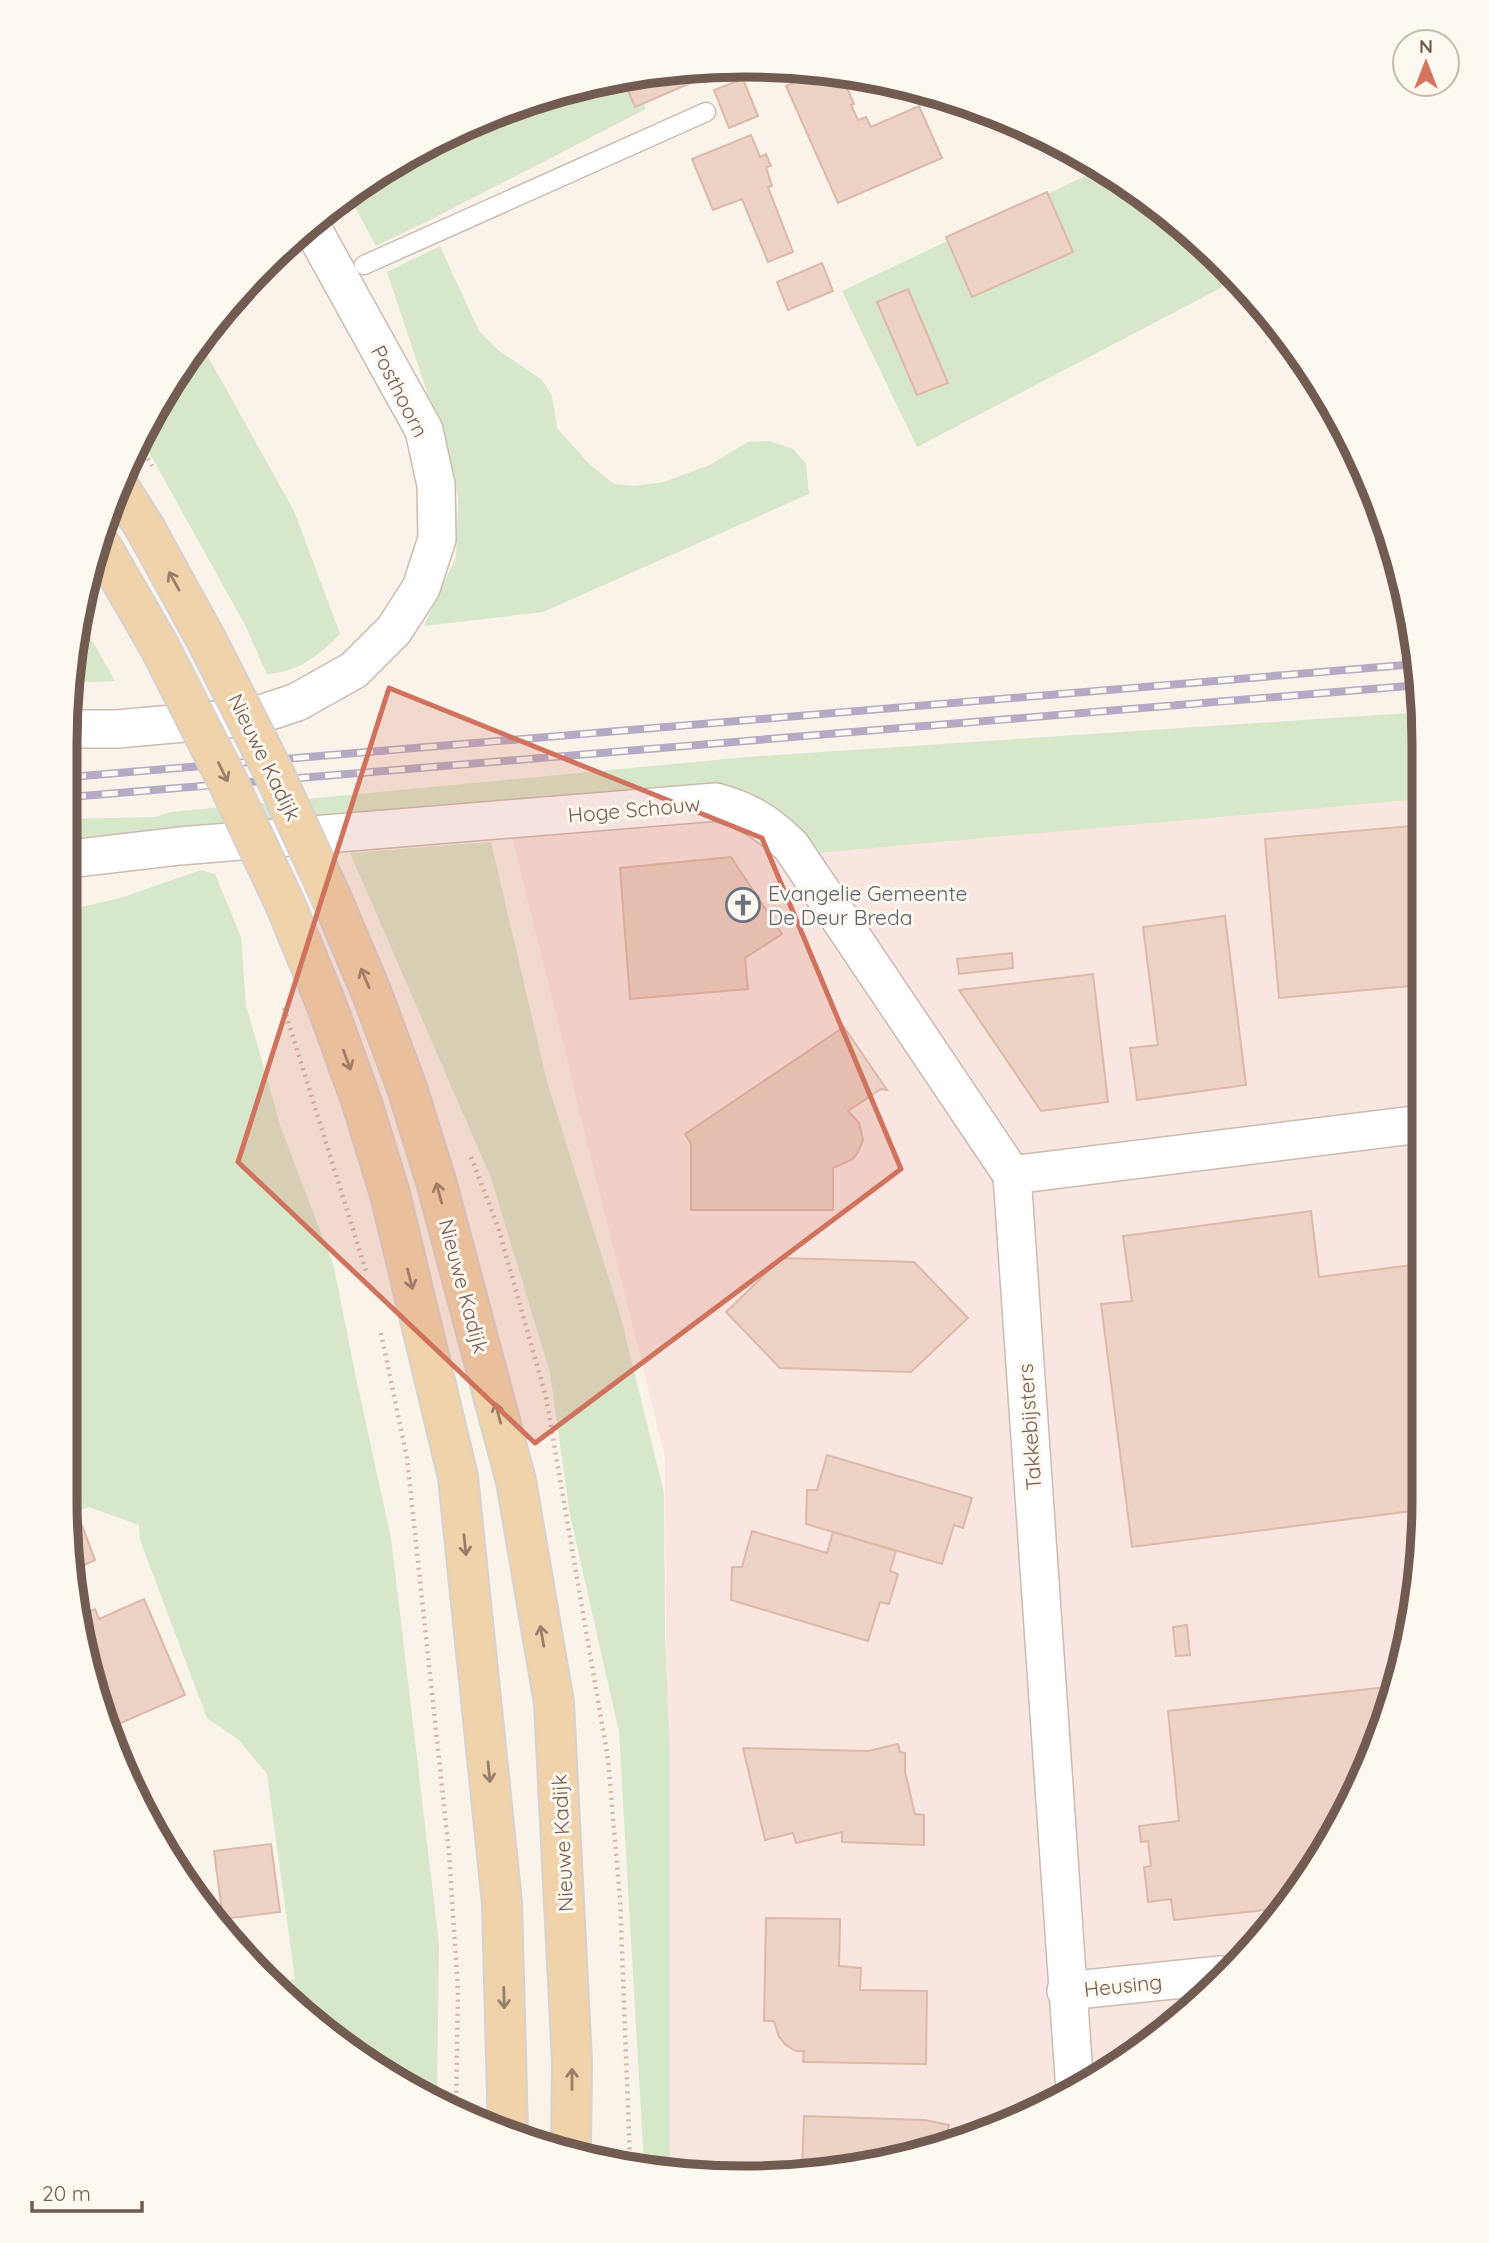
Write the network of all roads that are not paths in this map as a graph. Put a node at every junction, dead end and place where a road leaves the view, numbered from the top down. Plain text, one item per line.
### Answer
1 (706, 112) dead end
2 (315, 234) edge
3 (364, 265) dead end
4 (125, 496) edge
5 (105, 553) edge
6 (77, 729) edge
7 (77, 858) edge
8 (1412, 1125) edge
9 (1012, 1175) junction
10 (1210, 1976) edge
11 (1066, 1992) junction
12 (1074, 2079) edge
13 (508, 2122) edge
14 (571, 2143) edge

1 - 3 lane
2 - 6 street, Posthoorn
14 -> 4 main road, Nieuwe Kadijk, bridge
5 -> 13 main road, bridge
7 - 9 street, Hoge Schouw
8 - 9 street
9 - 11 street, Takkebijsters
10 - 11 street, Heusing
11 - 12 street, Takkebijsters

